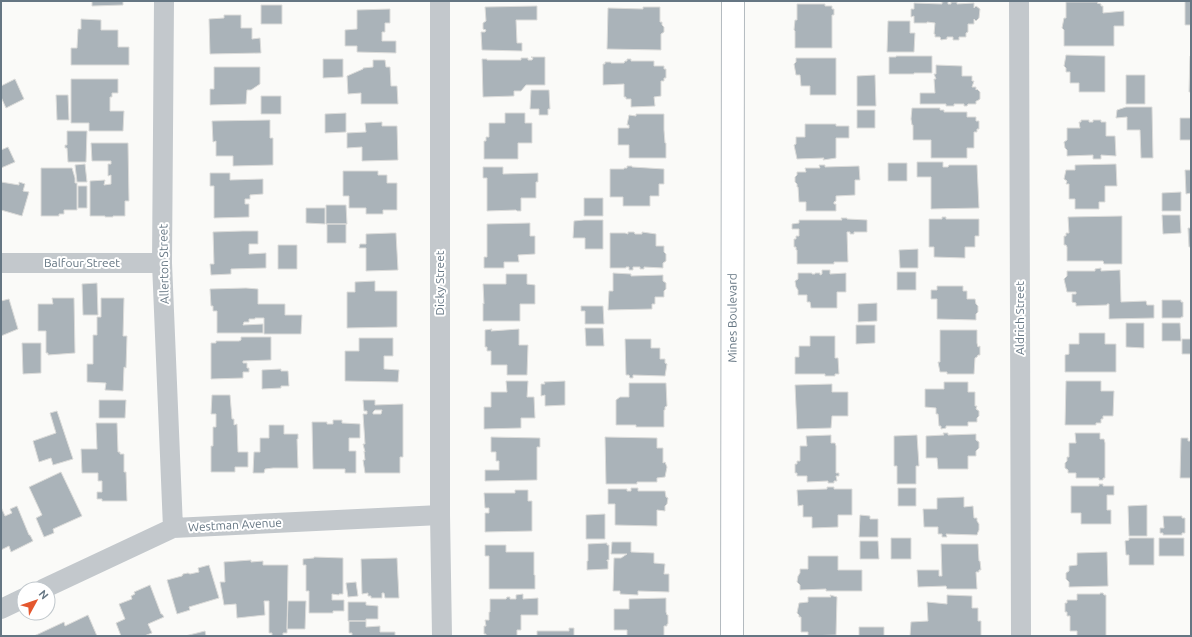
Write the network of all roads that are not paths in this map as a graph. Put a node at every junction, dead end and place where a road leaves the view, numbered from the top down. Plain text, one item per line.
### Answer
1 (164, 1) edge
2 (440, 1) edge
3 (733, 1) edge
4 (1019, 1) edge
5 (1, 263) edge
6 (162, 263) junction
7 (440, 515) junction
8 (173, 528) junction
9 (56, 583) edge
10 (16, 602) edge
11 (1, 609) edge
12 (442, 636) edge
13 (732, 636) edge
14 (1021, 636) edge

1 - 6 street, Allerton Street
2 - 7 street, Dicky Street
3 - 13 street, Mines Boulevard
4 - 14 street, Aldrich Street
5 - 6 street, Balfour Street
6 - 8 street, Allerton Street
7 - 8 street, Westman Avenue
7 - 12 street, Dicky Street
8 - 9 street, Westman Avenue
10 - 11 street

